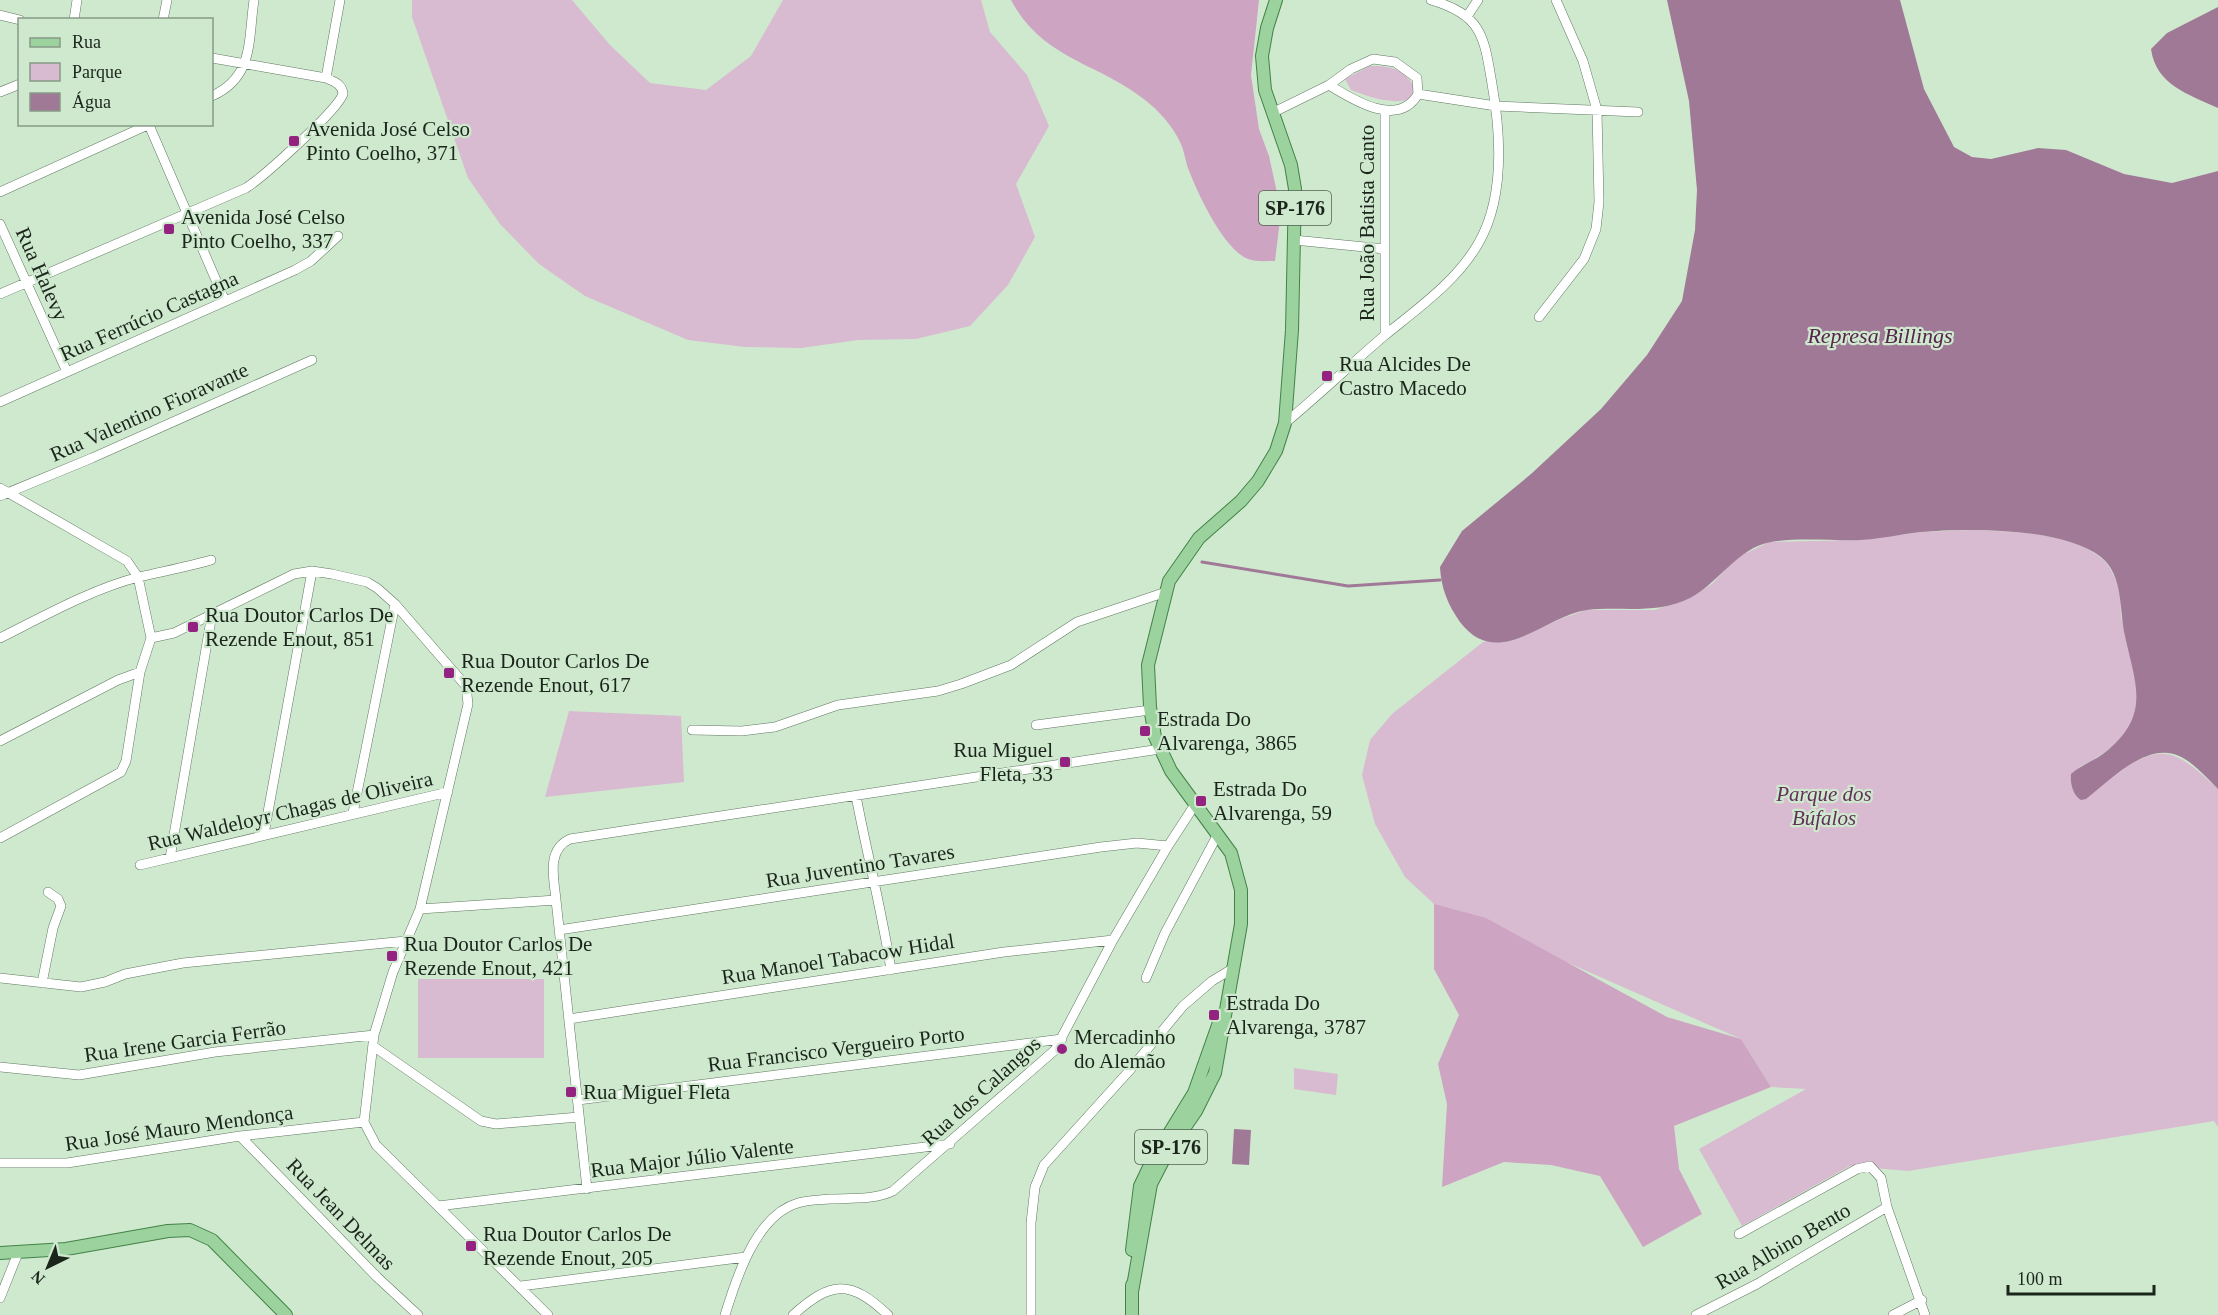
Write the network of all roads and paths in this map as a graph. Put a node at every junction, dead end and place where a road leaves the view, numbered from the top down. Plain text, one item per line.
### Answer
1 (77, 0) edge
2 (166, 0) edge
3 (254, 0) edge
4 (340, 0) edge
5 (1276, 0) edge
6 (1431, 0) edge
7 (1478, 0) edge
8 (1556, 0) edge
9 (0, 15) edge
10 (1468, 15) junction
11 (74, 18) edge
12 (163, 18) edge
13 (18, 20) edge
14 (213, 58) edge
15 (244, 65) junction
16 (326, 78) junction
17 (18, 85) edge
18 (1329, 85) junction
19 (0, 92) edge
20 (1418, 94) junction
21 (213, 95) edge
22 (1496, 106) junction
23 (1385, 110) junction
24 (1597, 110) junction
25 (1638, 112) dead end
26 (1272, 113) junction
27 (148, 126) edge
28 (150, 126) edge
29 (0, 192) edge
30 (189, 213) junction
31 (0, 224) edge
32 (338, 236) dead end
33 (1294, 240) junction
34 (1385, 249) junction
35 (26, 282) junction
36 (0, 294) edge
37 (225, 301) junction
38 (1539, 317) dead end
39 (1385, 335) junction
40 (312, 360) dead end
41 (67, 372) junction
42 (0, 402) edge
43 (1285, 423) junction
44 (3, 492) edge
45 (211, 560) dead end
46 (312, 571) junction
47 (138, 577) junction
48 (1166, 592) junction
49 (395, 604) junction
50 (212, 614) junction
51 (0, 638) edge
52 (151, 638) junction
53 (140, 672) junction
54 (1150, 710) junction
55 (1036, 725) dead end
56 (692, 730) dead end
57 (0, 741) edge
58 (1160, 749) junction
59 (448, 792) junction
60 (856, 796) junction
61 (1196, 803) junction
62 (353, 813) junction
63 (264, 834) junction
64 (1218, 834) junction
65 (0, 838) edge
66 (1167, 846) junction
67 (170, 858) junction
68 (140, 865) dead end
69 (875, 882) junction
70 (48, 892) dead end
71 (556, 900) junction
72 (420, 909) junction
73 (559, 930) junction
74 (1113, 940) junction
75 (406, 941) junction
76 (1232, 969) junction
77 (891, 970) junction
78 (0, 978) edge
79 (1146, 978) dead end
80 (42, 983) junction
81 (569, 1019) junction
82 (374, 1035) junction
83 (1062, 1039) junction
84 (373, 1046) junction
85 (0, 1067) edge
86 (578, 1100) junction
87 (579, 1117) junction
88 (364, 1122) junction
89 (240, 1136) junction
90 (950, 1144) junction
91 (3, 1161) edge
92 (587, 1189) junction
93 (438, 1206) junction
94 (1887, 1207) junction
95 (1739, 1234) dead end
96 (0, 1253) edge
97 (18, 1253) junction
98 (746, 1257) junction
99 (521, 1286) junction
100 (0, 1298) edge
101 (1922, 1300) junction
102 (286, 1315) edge
103 (418, 1315) edge
104 (548, 1315) edge
105 (725, 1315) edge
106 (793, 1315) edge
107 (888, 1315) edge
108 (1031, 1315) edge
109 (1132, 1315) edge
110 (1696, 1315) edge
111 (1893, 1315) edge
112 (1925, 1315) edge

1 - 11 street
2 - 12 street
3 - 15 street
4 - 16 street
5 - 26 main road, SP-176
6 - 10 street
7 - 10 street
8 - 24 street
9 - 13 street
10 - 22 street
14 - 15 street
15 - 16 street
15 - 21 street
16 - 30 street
17 - 19 street
18 - 20 street
18 - 23 street
18 - 26 street
20 - 22 street
20 - 23 street
22 - 24 street
22 - 39 street
23 - 34 street, Rua João Batista Canto
24 - 25 street
24 - 38 street
26 - 33 main road, SP-176
27 - 29 street
28 - 30 street
30 - 35 street
30 - 37 street
31 - 35 street, Rua Halevy
32 - 37 street, Rua Ferrúcio Castagna
33 - 34 street
33 - 43 main road, SP-176
34 - 39 street, Rua João Batista Canto
35 - 36 street
35 - 41 street, Rua Halevy
37 - 41 street, Rua Ferrúcio Castagna
39 - 43 street
40 - 44 street, Rua Valentino Fioravante
41 - 42 street, Rua Ferrúcio Castagna
43 - 48 main road, SP-176
44 - 47 street
45 - 47 street
46 - 49 street
46 - 50 street
46 - 63 street
47 - 51 street
47 - 52 street
48 - 54 main road, SP-176
48 - 56 street
49 - 59 street
49 - 62 street
50 - 52 street
50 - 67 street
52 - 53 street
53 - 57 street
53 - 65 street
54 - 55 street
54 - 58 main road, SP-176
58 - 60 street
58 - 61 main road, SP-176
59 - 62 street, Rua Waldeloyr Chagas de Oliveira
59 - 72 street
60 - 69 street
60 - 71 street
61 - 64 main road, SP-176
61 - 66 street, Rua dos Calangos
62 - 63 street, Rua Waldeloyr Chagas de Oliveira
63 - 67 street, Rua Waldeloyr Chagas de Oliveira
64 - 76 main road, SP-176
64 - 79 street
66 - 69 street, Rua Juventino Tavares
66 - 74 street, Rua dos Calangos
67 - 68 street, Rua Waldeloyr Chagas de Oliveira
69 - 73 street, Rua Juventino Tavares
69 - 77 street
70 - 80 street
71 - 72 street
71 - 73 street
72 - 75 street
73 - 81 street
74 - 77 street, Rua Manoel Tabacow Hidal
74 - 83 street, Rua dos Calangos
75 - 80 street
75 - 82 street
76 - 108 street
76 - 109 main road, SP-176
77 - 81 street, Rua Manoel Tabacow Hidal
78 - 80 street
81 - 86 street
82 - 84 street
82 - 85 street, Rua Irene Garcia Ferrão
83 - 86 street, Rua Francisco Vergueiro Porto
83 - 90 street, Rua dos Calangos
84 - 87 street
84 - 88 street
86 - 87 street
87 - 92 street
88 - 89 street, Rua José Mauro Mendonça
88 - 93 street
89 - 91 street, Rua José Mauro Mendonça
89 - 103 street, Rua Jean Delmas
90 - 92 street, Rua Major Júlio Valente
90 - 98 street, Rua dos Calangos
92 - 93 street, Rua Major Júlio Valente
93 - 99 street
94 - 95 street
94 - 101 street
94 - 110 street, Rua Albino Bento
96 - 97 main road
97 - 100 street
97 - 102 main road
98 - 99 street
98 - 105 street, Rua dos Calangos
99 - 104 street
101 - 111 street
101 - 112 street
106 - 107 street

